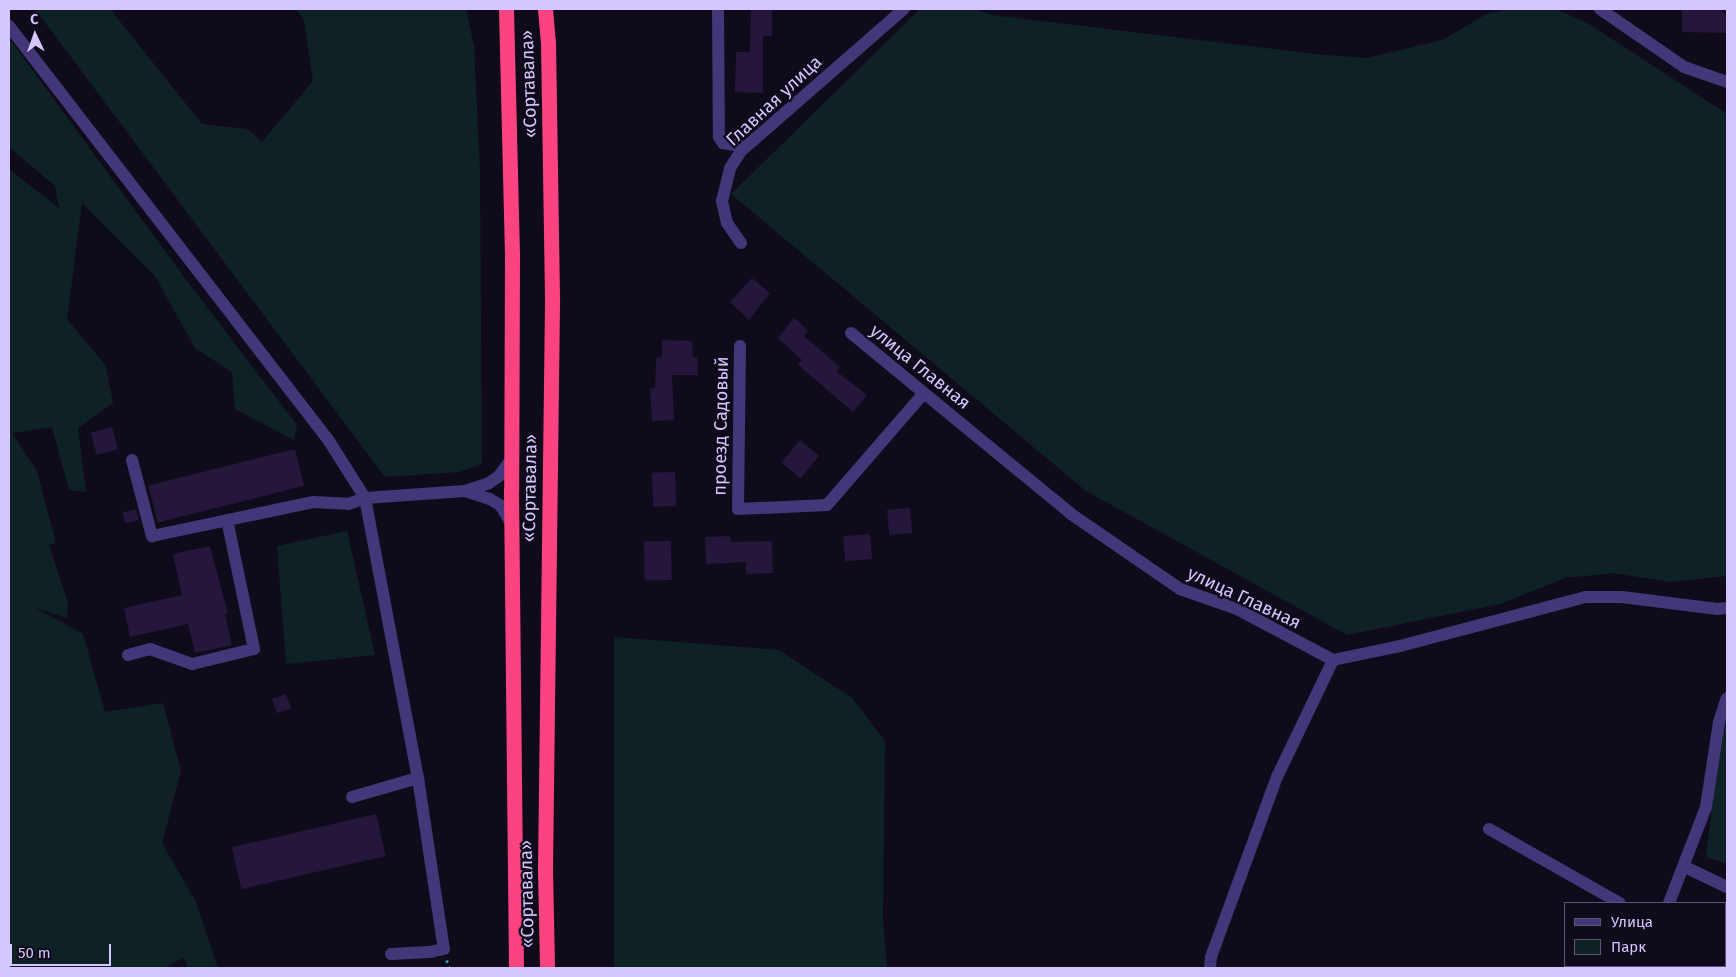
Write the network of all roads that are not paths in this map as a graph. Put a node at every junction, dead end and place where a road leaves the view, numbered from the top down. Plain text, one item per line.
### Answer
1 (506, 9) edge
2 (545, 9) edge
3 (718, 9) edge
4 (904, 9) edge
5 (1600, 9) edge
6 (9, 26) edge
7 (1727, 82) edge
8 (745, 147) junction
9 (741, 243) dead end
10 (850, 333) dead end
11 (740, 346) dead end
12 (924, 393) junction
13 (132, 460) dead end
14 (511, 460) junction
15 (465, 491) junction
16 (364, 498) junction
17 (227, 520) junction
18 (511, 523) junction
19 (1727, 608) edge
20 (128, 655) dead end
21 (1333, 660) junction
22 (1727, 698) edge
23 (418, 778) junction
24 (352, 797) dead end
25 (1488, 829) dead end
26 (1684, 867) junction
27 (1727, 886) edge
28 (1618, 902) edge
29 (1669, 902) edge
30 (391, 954) dead end
31 (516, 968) edge
32 (547, 968) edge
33 (1210, 968) edge

1 - 14 highway, «Сортавала»
2 - 32 highway, «Сортавала»
3 - 8 street
4 - 8 street, Главная улица
5 - 7 street
6 - 16 street
8 - 9 street, Главная улица
10 - 12 street, улица Главная
11 - 12 street, проезд Садовый
12 - 21 street, улица Главная
13 - 17 street
14 - 15 street
14 - 18 highway, «Сортавала»
15 - 16 street
15 - 18 street
16 - 17 street
16 - 23 street
17 - 20 street
18 - 31 highway, «Сортавала»
19 - 21 street
21 - 33 street
22 - 26 street
23 - 24 street
23 - 30 street
25 - 28 street
26 - 27 street
26 - 29 street

